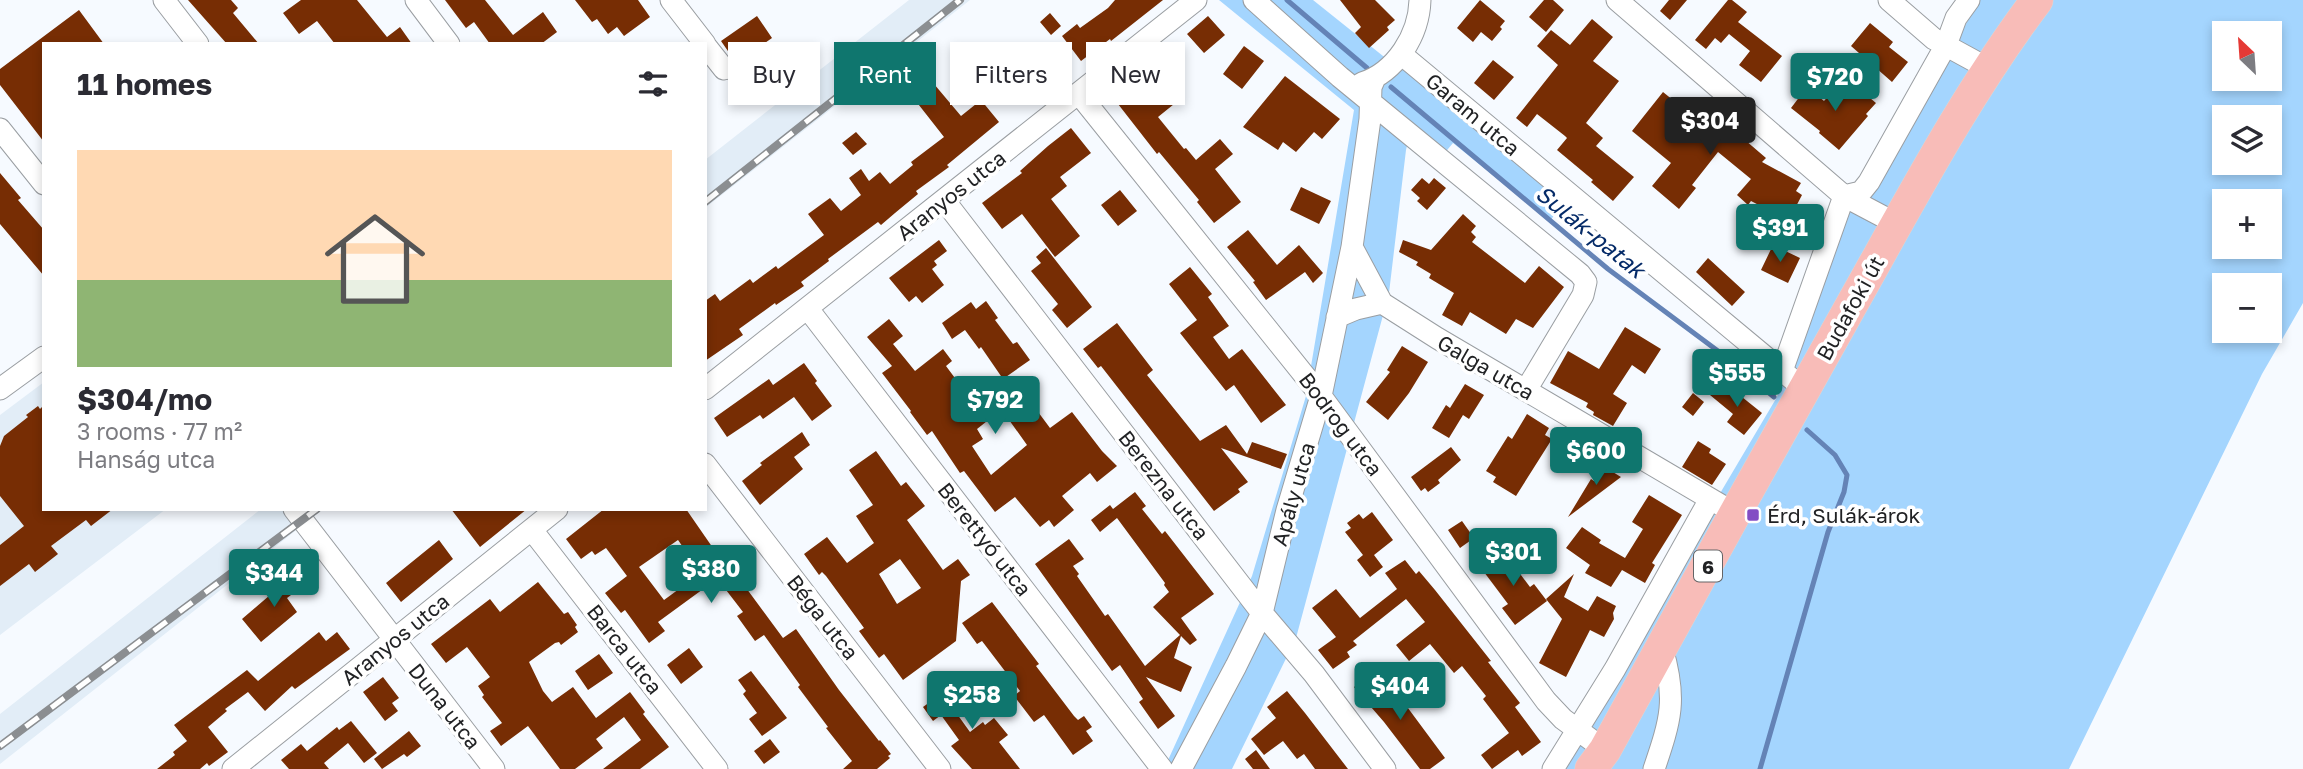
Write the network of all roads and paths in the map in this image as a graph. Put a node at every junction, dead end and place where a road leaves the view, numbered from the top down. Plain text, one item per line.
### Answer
1 (164, 0) edge
2 (416, 0) edge
3 (671, 0) edge
4 (1196, 0) edge
5 (1254, 0) edge
6 (1420, 0) edge
7 (1617, 0) edge
8 (1889, 0) edge
9 (1969, 0) edge
10 (2037, 0) edge
11 (196, 42) edge
12 (448, 42) edge
13 (703, 42) edge
14 (1945, 45) junction
15 (707, 47) edge
16 (1401, 54) junction
17 (724, 69) dead end
18 (1989, 69) junction
19 (1340, 77) junction
20 (1375, 78) junction
21 (1079, 94) junction
22 (1370, 100) junction
23 (0, 129) edge
24 (42, 182) edge
25 (1844, 196) junction
26 (944, 200) junction
27 (1897, 224) junction
28 (1352, 247) junction
29 (1382, 303) junction
30 (808, 309) junction
31 (1337, 317) junction
32 (42, 358) edge
33 (1793, 380) junction
34 (707, 387) edge
35 (0, 389) edge
36 (1527, 390) junction
37 (1321, 396) junction
38 (707, 467) edge
39 (1710, 499) junction
40 (296, 511) edge
41 (555, 511) edge
42 (1736, 514) junction
43 (532, 530) junction
44 (1262, 613) junction
45 (394, 640) junction
46 (1662, 648) junction
47 (1579, 730) junction
48 (1598, 760) edge
49 (257, 761) edge
50 (233, 769) edge
51 (494, 769) edge
52 (717, 769) edge
53 (940, 769) edge
54 (1161, 769) edge
55 (1181, 769) edge
56 (1385, 769) edge
57 (1553, 769) edge
58 (1654, 769) edge

1 - 11 street
2 - 12 street
3 - 13 street
4 - 21 street, Aranyos utca
5 - 19 street
6 - 16 street
7 - 25 street
8 - 14 street
9 - 14 street
10 - 18 main road, Budafoki út / 6
14 - 18 street
14 - 25 street
15 - 17 street
16 - 20 street
16 - 33 street, Garam utca
18 - 27 main road, Budafoki út / 6
19 - 20 street
19 - 22 street
20 - 22 street, Apály utca
21 - 26 street, Aranyos utca
21 - 37 street, Bodrog utca
22 - 28 street, Apály utca
22 - 36 street
23 - 24 street
25 - 27 street
25 - 33 street, Budafoki út
26 - 30 street, Aranyos utca
26 - 44 street, Berezna utca
27 - 33 main road, Budafoki út / 6
28 - 29 street, Galga utca
28 - 31 street, Apály utca
29 - 31 street
29 - 36 street, Galga utca
30 - 34 street, Aranyos utca
30 - 54 street, Berettyó utca
31 - 37 street, Apály utca
32 - 35 street
33 - 42 main road, Budafoki út / 6
36 - 39 street, Galga utca
37 - 44 street, Apály utca
37 - 47 street, Bodrog utca
38 - 53 street, Béga utca
39 - 42 street, Galga utca
39 - 47 street
40 - 45 street, Duna utca
41 - 43 street, Aranyos utca
42 - 46 main road, Budafoki út / 6
43 - 45 street, Aranyos utca
43 - 52 street, Barca utca
44 - 55 street, Apály utca
44 - 56 street, Berezna utca
45 - 49 street, Aranyos utca
45 - 51 street, Duna utca
46 - 48 main road, Budafoki út / 6
46 - 58 street
47 - 48 street, Bodrog utca
47 - 57 street
49 - 50 street, Aranyos utca

